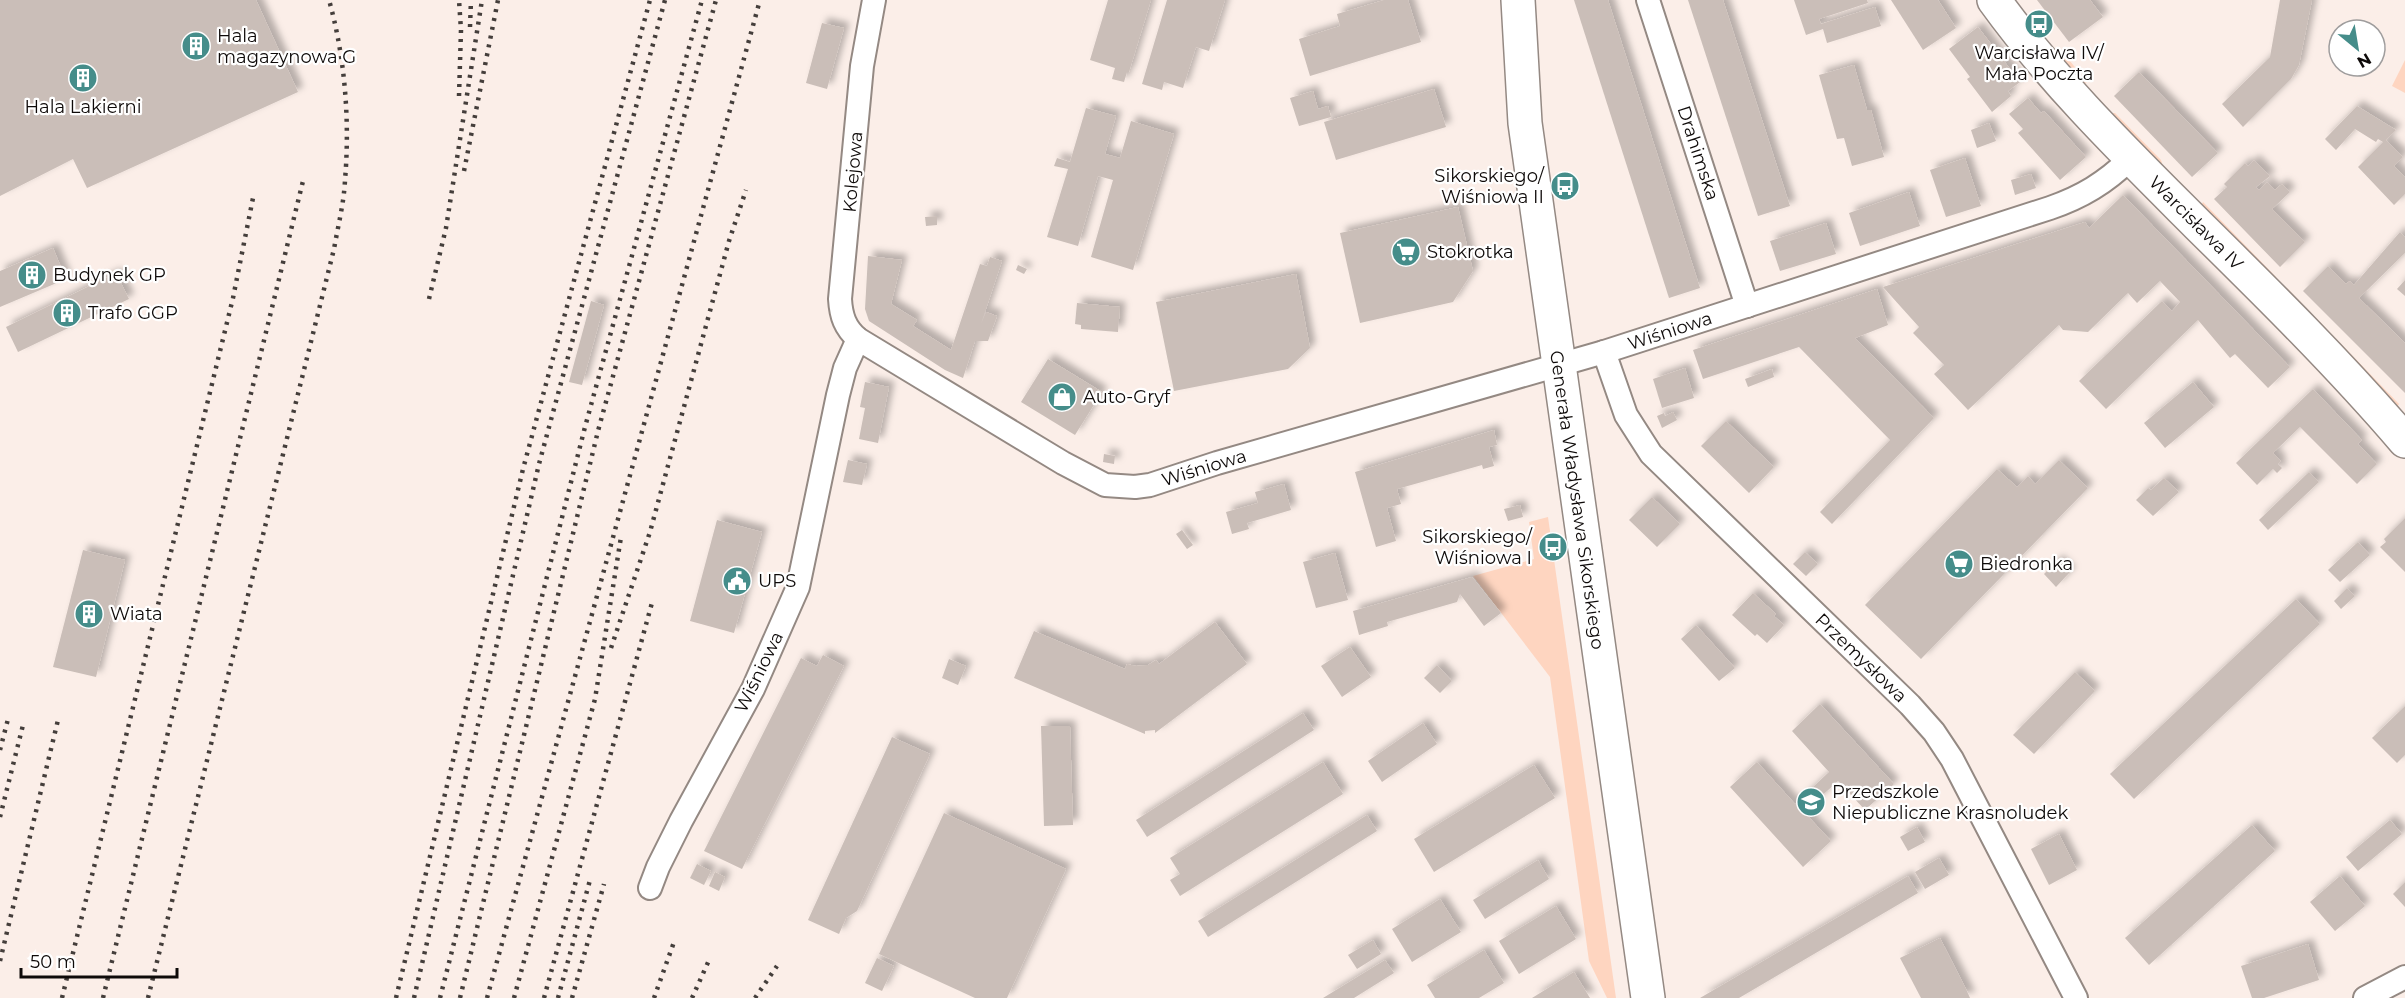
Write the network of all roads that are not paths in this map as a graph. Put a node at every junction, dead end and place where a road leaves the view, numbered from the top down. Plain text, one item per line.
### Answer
1 (874, 0) edge
2 (1518, 0) edge
3 (1648, 0) edge
4 (1994, 0) edge
5 (2130, 159) junction
6 (1747, 306) junction
7 (858, 339) junction
8 (1604, 352) junction
9 (1558, 365) junction
10 (2405, 441) edge
11 (650, 888) dead end
12 (2405, 977) edge
13 (1648, 998) edge
14 (2076, 998) edge
15 (2365, 998) edge

1 - 7 street, Kolejowa
2 - 9 street, Generała Władysława Sikorskiego
3 - 6 street, Drahimska
4 - 5 street, Warcisława IV
5 - 6 street, Wiśniowa
5 - 10 street, Warcisława IV
6 - 8 street, Wiśniowa
7 - 9 street, Wiśniowa
7 - 11 street, Wiśniowa
8 - 9 street, Wiśniowa
8 - 14 street, Przemysłowa
9 - 13 street, Generała Władysława Sikorskiego
12 - 15 street

